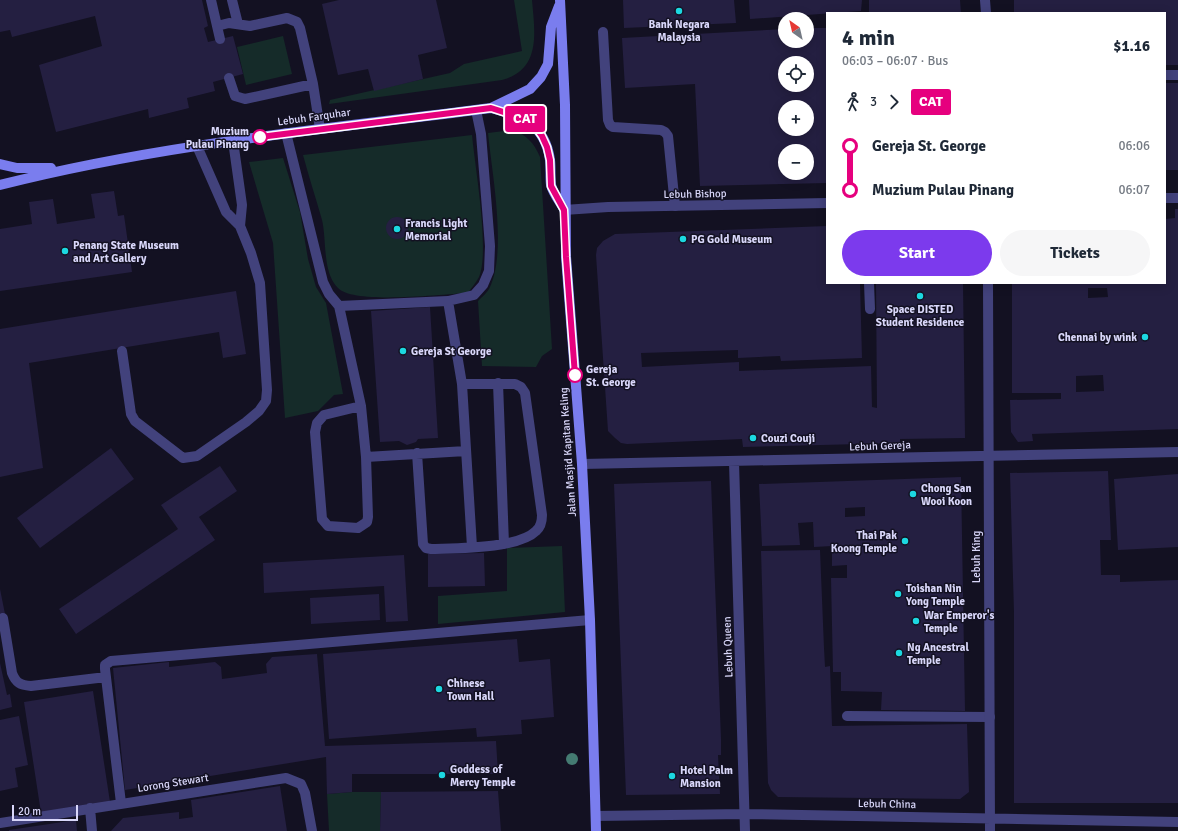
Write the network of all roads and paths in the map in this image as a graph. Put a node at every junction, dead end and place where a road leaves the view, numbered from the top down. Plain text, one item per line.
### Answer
1 (212, 0) edge
2 (232, 0) edge
3 (985, 0) edge
4 (560, 1) edge
5 (986, 12) edge
6 (238, 24) junction
7 (217, 26) junction
8 (603, 32) dead end
9 (220, 39) dead end
10 (1166, 75) edge
11 (1178, 75) edge
12 (230, 78) dead end
13 (313, 84) junction
14 (491, 108) junction
15 (476, 110) junction
16 (320, 129) junction
17 (286, 133) junction
18 (233, 141) junction
19 (197, 146) junction
20 (0, 164) edge
21 (67, 168) junction
22 (0, 185) edge
23 (1166, 198) edge
24 (1178, 198) edge
25 (826, 203) edge
26 (675, 206) junction
27 (564, 210) junction
28 (240, 226) junction
29 (869, 284) edge
30 (988, 284) edge
31 (448, 301) junction
32 (339, 306) junction
33 (870, 309) dead end
34 (122, 351) dead end
35 (498, 383) junction
36 (462, 384) junction
37 (361, 406) junction
38 (466, 450) junction
39 (1178, 452) edge
40 (417, 454) junction
41 (987, 455) junction
42 (366, 457) junction
43 (734, 462) junction
44 (582, 464) junction
45 (504, 544) junction
46 (472, 546) junction
47 (3, 618) dead end
48 (590, 620) junction
49 (106, 677) junction
50 (847, 716) dead end
51 (990, 717) junction
52 (121, 803) junction
53 (90, 808) junction
54 (746, 814) junction
55 (596, 816) junction
56 (990, 818) junction
57 (1178, 822) edge
58 (0, 823) edge
59 (92, 831) edge
60 (312, 831) edge
61 (596, 831) edge
62 (745, 831) edge
63 (990, 831) edge

1 - 7 street
2 - 6 street
3 - 5 street
4 - 14 main road, Lebuh Farquhar
4 - 27 main road, Jalan Masjid Kapitan Keling
6 - 7 street
6 - 13 street
7 - 9 street
8 - 26 street
10 - 11 street
12 - 13 street
13 - 16 street
14 - 15 main road, Lebuh Farquhar
14 - 27 main road, Lebuh Farquhar
15 - 16 main road, Lebuh Farquhar
15 - 31 street
16 - 17 main road, Lebuh Farquhar
17 - 18 main road, Lebuh Farquhar
17 - 32 street
18 - 19 main road, Lebuh Farquhar
18 - 28 street
19 - 21 main road, Lebuh Farquhar
19 - 28 street
20 - 21 main road
21 - 22 main road, Lebuh Farquhar
23 - 24 street
25 - 26 street, Lebuh Bishop
26 - 27 street, Lebuh Bishop
27 - 44 main road, Jalan Masjid Kapitan Keling
28 - 34 street
29 - 33 street
30 - 41 street, Lebuh King
31 - 32 street
31 - 36 street
32 - 37 street
35 - 36 street
35 - 45 street
35 - 45 street
36 - 38 street
37 - 42 street
37 - 42 street
38 - 40 street
38 - 46 street
39 - 41 street, Lebuh Gereja
40 - 42 street
40 - 46 street
41 - 43 street, Lebuh Gereja
41 - 51 street, Lebuh King
43 - 44 street, Lebuh Gereja
43 - 54 street, Lebuh Queen
44 - 48 main road, Jalan Masjid Kapitan Keling
45 - 46 street
47 - 49 street
48 - 49 street
48 - 55 main road, Jalan Masjid Kapitan Keling
49 - 52 street
50 - 51 street
51 - 56 street, Lebuh King
52 - 53 street, Lorong Stewart
52 - 60 street, Lorong Stewart
53 - 58 street, Lorong Stewart
53 - 59 street
54 - 55 street, Lebuh China
54 - 56 street, Lebuh China
54 - 62 street, Lebuh Queen
55 - 61 main road, Jalan Masjid Kapitan Keling
56 - 57 street, Lebuh China
56 - 63 street, Lebuh King

